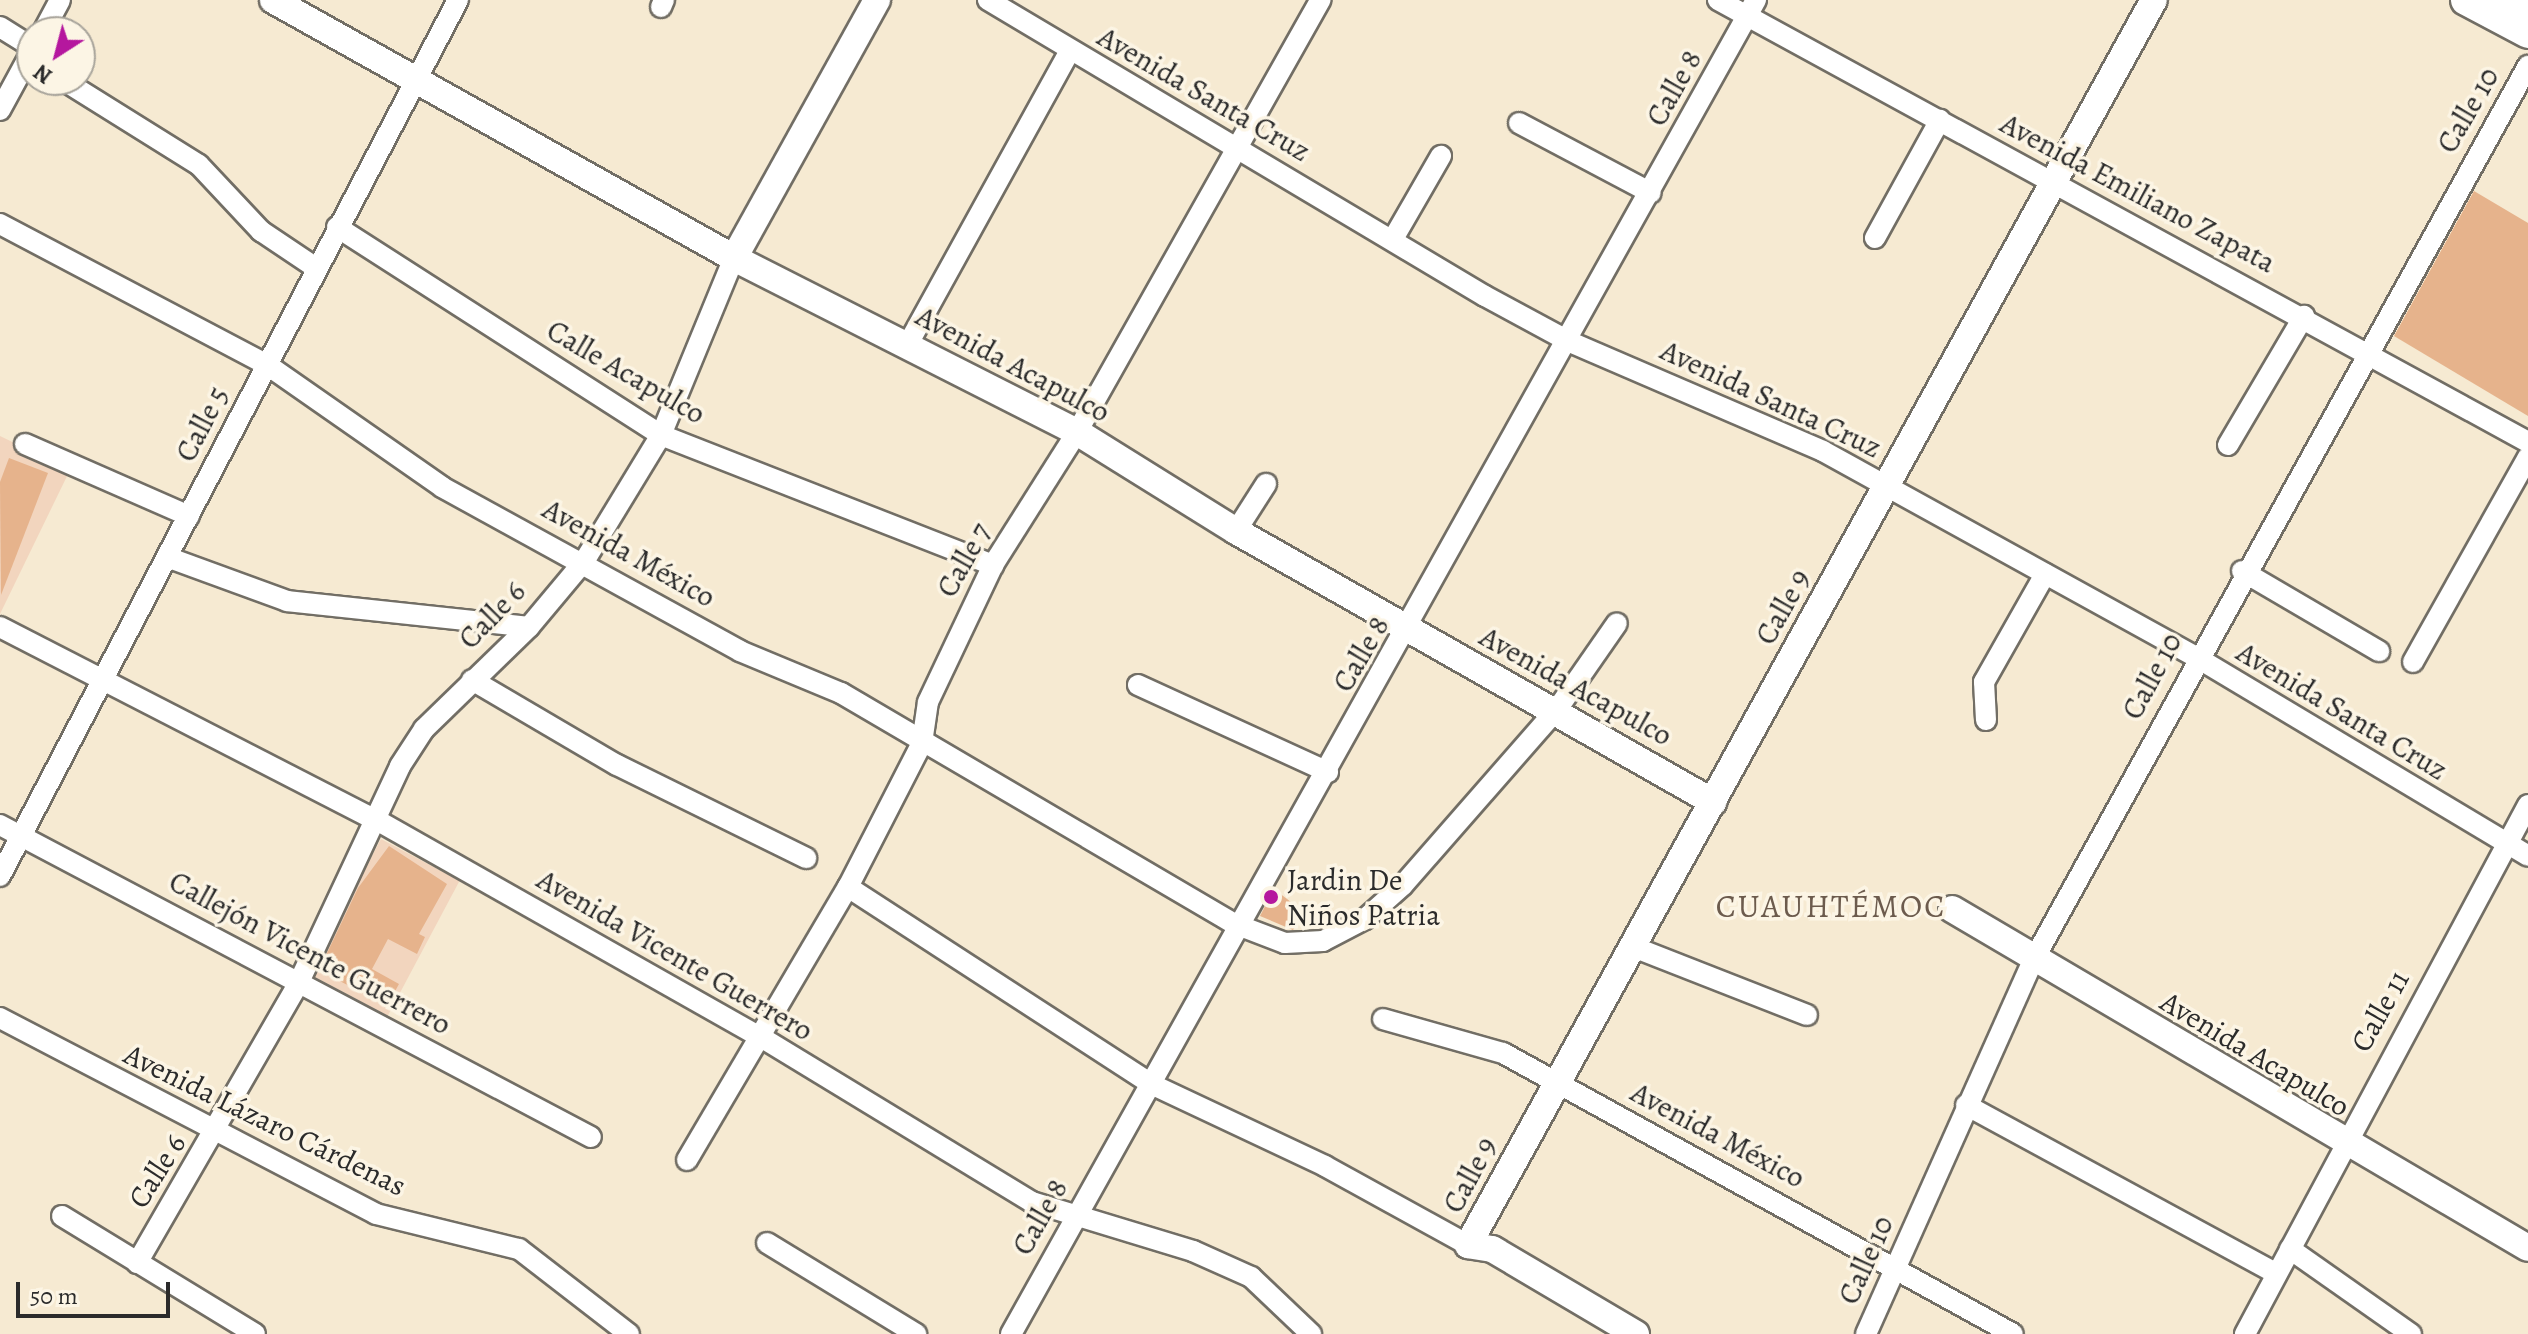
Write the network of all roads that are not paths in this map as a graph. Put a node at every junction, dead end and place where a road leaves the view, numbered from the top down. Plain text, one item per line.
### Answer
1 (273, 0) edge
2 (458, 0) edge
3 (877, 0) edge
4 (988, 0) edge
5 (1320, 0) edge
6 (1718, 0) edge
7 (2154, 0) edge
8 (2466, 0) edge
9 (2512, 0) edge
10 (1752, 8) edge
11 (2528, 8) edge
12 (2528, 33) edge
13 (1070, 51) junction
14 (2528, 66) edge
15 (16, 80) edge
16 (416, 84) junction
17 (89, 96) edge
18 (0, 110) edge
19 (1940, 120) junction
20 (1519, 123) dead end
21 (1238, 148) junction
22 (1441, 156) dead end
23 (2051, 184) junction
24 (1651, 193) junction
25 (0, 224) edge
26 (337, 227) junction
27 (1875, 238) dead end
28 (1393, 239) junction
29 (734, 258) junction
30 (316, 268) junction
31 (2304, 316) junction
32 (1570, 342) junction
33 (908, 344) junction
34 (2366, 348) junction
35 (266, 364) junction
36 (1077, 432) junction
37 (661, 435) junction
38 (2528, 442) edge
39 (25, 444) dead end
40 (2228, 445) dead end
41 (2528, 457) edge
42 (1266, 484) dead end
43 (1886, 486) junction
44 (189, 516) junction
45 (1236, 531) junction
46 (167, 557) junction
47 (585, 560) junction
48 (993, 565) junction
49 (2242, 571) junction
50 (2045, 574) junction
51 (1617, 623) dead end
52 (0, 627) edge
53 (529, 627) junction
54 (1409, 631) junction
55 (2379, 651) dead end
56 (2196, 657) junction
57 (2413, 662) dead end
58 (103, 679) junction
59 (472, 680) junction
60 (1138, 685) dead end
61 (1558, 708) junction
62 (1986, 720) dead end
63 (922, 743) junction
64 (1328, 772) junction
65 (1713, 802) junction
66 (2528, 805) edge
67 (380, 822) junction
68 (0, 825) edge
69 (22, 836) junction
70 (2507, 846) junction
71 (2528, 856) edge
72 (806, 858) dead end
73 (0, 876) edge
74 (848, 887) junction
75 (1952, 909) dead end
76 (1235, 924) junction
77 (1631, 946) junction
78 (2034, 959) junction
79 (299, 982) junction
80 (1807, 1015) dead end
81 (0, 1018) edge
82 (1383, 1019) dead end
83 (759, 1036) junction
84 (1557, 1082) junction
85 (1151, 1084) junction
86 (1966, 1105) junction
87 (218, 1134) junction
88 (591, 1137) dead end
89 (2341, 1143) junction
90 (687, 1160) dead end
91 (62, 1216) dead end
92 (1072, 1220) junction
93 (767, 1243) dead end
94 (1468, 1245) junction
95 (2528, 1248) edge
96 (2290, 1249) junction
97 (137, 1263) junction
98 (1896, 1266) junction
99 (2275, 1273) junction
100 (255, 1334) edge
101 (629, 1334) edge
102 (916, 1334) edge
103 (1011, 1334) edge
104 (1311, 1334) edge
105 (1636, 1334) edge
106 (1866, 1334) edge
107 (2013, 1334) edge
108 (2245, 1334) edge
109 (2411, 1334) edge

1 - 16 street, Avenida Acapulco
2 - 16 street, Calle 5
3 - 29 street, Calle 6
4 - 13 street, Avenida Santa Cruz
5 - 21 street, Calle 7
6 - 10 street, Avenida Emiliano Zapata
7 - 23 street, Calle 9
8 - 12 main road
9 - 11 main road
10 - 19 street, Avenida Emiliano Zapata
10 - 24 street, Calle 8
13 - 21 street, Avenida Santa Cruz
13 - 33 street
14 - 34 street, Calle 10
15 - 18 street
16 - 26 street, Calle 5
16 - 29 street, Avenida Acapulco
17 - 30 street
19 - 23 street, Avenida Emiliano Zapata
19 - 27 street
20 - 24 street
21 - 28 street, Avenida Santa Cruz
21 - 36 street, Calle 7
22 - 28 street
23 - 31 street, Avenida Emiliano Zapata
23 - 43 street, Calle 9
24 - 32 street, Calle 8
25 - 35 street, Avenida México
26 - 30 street, Calle 5
26 - 37 street, Calle Acapulco
28 - 32 street, Avenida Santa Cruz
29 - 33 street, Avenida Acapulco
29 - 37 street, Calle 6
30 - 35 street, Calle 5
31 - 34 street, Avenida Emiliano Zapata
31 - 40 street
32 - 43 street, Avenida Santa Cruz
32 - 54 street, Calle 8
33 - 36 street, Avenida Acapulco
34 - 38 street, Avenida Emiliano Zapata
34 - 49 street, Calle 10
35 - 44 street, Calle 5
35 - 47 street, Avenida México
36 - 45 street, Avenida Acapulco
36 - 48 street, Calle 7
37 - 47 street, Calle 6
37 - 48 street, Calle Acapulco
39 - 44 street
41 - 57 street
42 - 45 street
43 - 50 street, Avenida Santa Cruz
43 - 65 street, Calle 9
44 - 46 street, Calle 5
45 - 54 street, Avenida Acapulco
46 - 53 street
46 - 58 street, Calle 5
47 - 53 street, Calle 6
47 - 63 street, Avenida México
48 - 63 street, Calle 7
49 - 55 street
49 - 56 street, Calle 10
50 - 56 street, Avenida Santa Cruz
50 - 62 street
51 - 61 street, Avenida México
52 - 58 street, Avenida Vicente Guerrero
53 - 59 street, Calle 6
54 - 61 street, Avenida Acapulco
54 - 64 street, Calle 8
56 - 70 street, Avenida Santa Cruz
56 - 78 street, Calle 10
58 - 67 street, Avenida Vicente Guerrero
58 - 69 street, Calle 5
59 - 67 street, Calle 6
59 - 72 street
60 - 64 street
61 - 65 street, Avenida Acapulco
61 - 76 street, Avenida México
63 - 74 street, Calle 7
63 - 76 street, Avenida México
64 - 76 street, Calle 8
65 - 77 street, Calle 9
66 - 70 street, Calle 11
67 - 79 street, Calle 6
67 - 83 street, Avenida Vicente Guerrero
68 - 69 street, Callejón Vicente Guerrero
69 - 73 street, Calle 5
69 - 79 street, Callejón Vicente Guerrero
70 - 71 street, Avenida Santa Cruz
70 - 89 street, Calle 11
74 - 83 street, Calle 7
74 - 85 street
75 - 78 street, Avenida Acapulco
76 - 85 street, Calle 8
77 - 80 street
77 - 84 street, Calle 9
78 - 86 street, Calle 10
78 - 89 street, Avenida Acapulco
79 - 87 street, Calle 6
79 - 88 street, Callejón Vicente Guerrero
81 - 87 street, Avenida Lázaro Cárdenas
82 - 84 street, Avenida México
83 - 90 street, Calle 7
83 - 92 street, Avenida Vicente Guerrero
84 - 94 street, Calle 9
84 - 98 street, Avenida México
85 - 92 street, Calle 8
85 - 94 street
86 - 98 street, Calle 10
86 - 99 street
87 - 97 street, Calle 6
87 - 101 street, Avenida Lázaro Cárdenas
89 - 95 street, Avenida Acapulco
89 - 96 street, Calle 11
91 - 97 street
92 - 103 street, Calle 8
92 - 104 street, Avenida Vicente Guerrero
93 - 102 street
94 - 105 street
96 - 99 street, Calle 11
96 - 109 street
97 - 100 street
98 - 106 street, Calle 10
98 - 107 street, Avenida México
99 - 108 street, Calle 11

